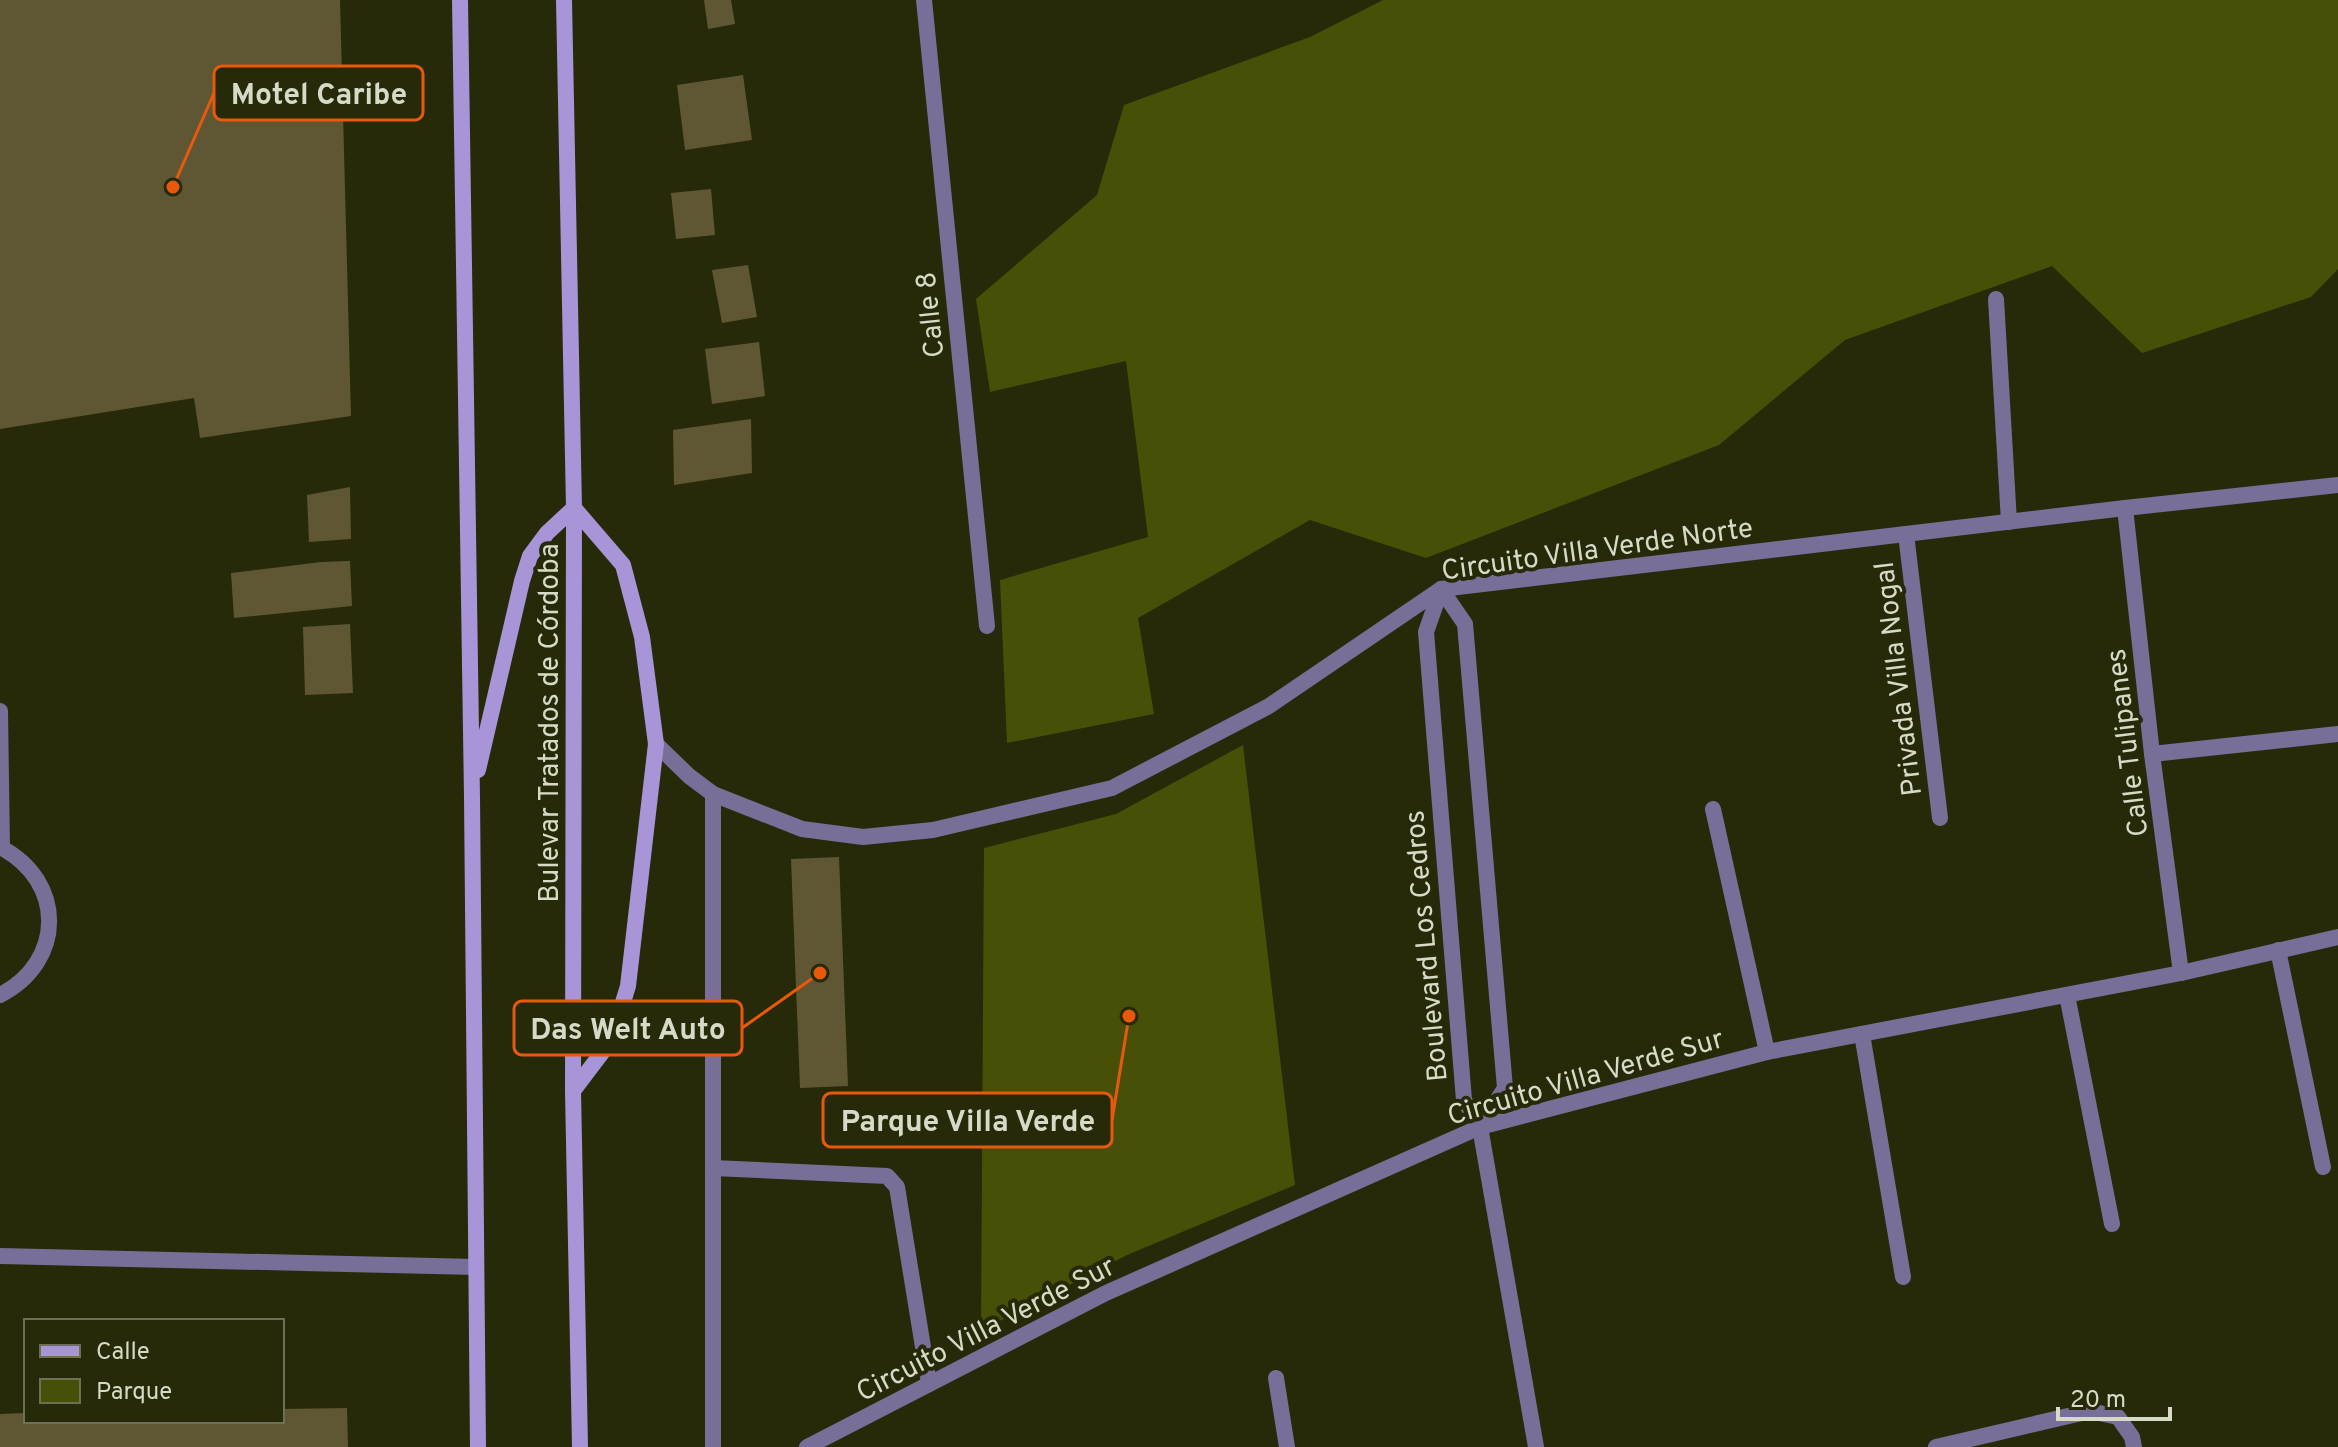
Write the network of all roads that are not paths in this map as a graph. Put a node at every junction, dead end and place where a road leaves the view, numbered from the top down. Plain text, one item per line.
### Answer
1 (460, 0) edge
2 (564, 0) edge
3 (924, 0) edge
4 (1996, 299) dead end
5 (2338, 485) edge
6 (574, 508) junction
7 (2125, 508) junction
8 (2009, 522) junction
9 (1906, 534) junction
10 (1441, 589) junction
11 (987, 626) dead end
12 (0, 711) edge
13 (2338, 734) edge
14 (656, 744) junction
15 (2152, 754) junction
16 (713, 794) junction
17 (472, 797) junction
18 (1713, 809) dead end
19 (1940, 818) dead end
20 (1, 848) edge
21 (2338, 937) edge
22 (2278, 950) junction
23 (2181, 973) junction
24 (0, 995) edge
25 (2067, 995) junction
26 (1862, 1034) junction
27 (1767, 1052) junction
28 (573, 1091) junction
29 (1480, 1127) junction
30 (2323, 1167) dead end
31 (713, 1168) junction
32 (2112, 1224) dead end
33 (0, 1256) edge
34 (476, 1267) junction
35 (1903, 1277) dead end
36 (1276, 1378) dead end
37 (929, 1384) junction
38 (478, 1447) edge
39 (580, 1447) edge
40 (713, 1447) edge
41 (807, 1447) edge
42 (1287, 1447) edge
43 (1536, 1447) edge
44 (1936, 1447) edge
45 (2134, 1447) edge

1 - 17 main road
2 - 6 main road, Bulevar Tratados de Córdoba
3 - 11 street, Calle 8
4 - 8 street
5 - 7 street, Circuito Villa Verde Norte
6 - 14 main road
6 - 17 main road
6 - 28 main road, Bulevar Tratados de Córdoba
7 - 8 street, Circuito Villa Verde Norte
7 - 15 street, Calle Tulipanes
8 - 9 street, Circuito Villa Verde Norte
9 - 10 street, Circuito Villa Verde Norte
9 - 19 street, Privada Villa Nogal
10 - 16 street, Circuito Villa Verde Norte
10 - 29 street, Boulevard Los Cedros
10 - 29 street
12 - 20 street
13 - 15 street
14 - 16 street, Circuito Villa Verde Norte
14 - 28 main road
15 - 23 street, Calle Tulipanes
16 - 31 street
17 - 34 main road
18 - 27 street
20 - 24 street
21 - 22 street, Circuito Villa Verde Sur
22 - 23 street, Circuito Villa Verde Sur
22 - 30 street
23 - 25 street, Circuito Villa Verde Sur
25 - 26 street, Circuito Villa Verde Sur
25 - 32 street
26 - 27 street, Circuito Villa Verde Sur
26 - 35 street
27 - 29 street, Circuito Villa Verde Sur
28 - 39 main road, Bulevar Tratados de Córdoba
29 - 37 street, Circuito Villa Verde Sur
29 - 43 street, Boulevard Los Cedros
31 - 37 street
31 - 40 street
33 - 34 street
34 - 38 main road
36 - 42 street
37 - 41 street, Circuito Villa Verde Sur
44 - 45 street

